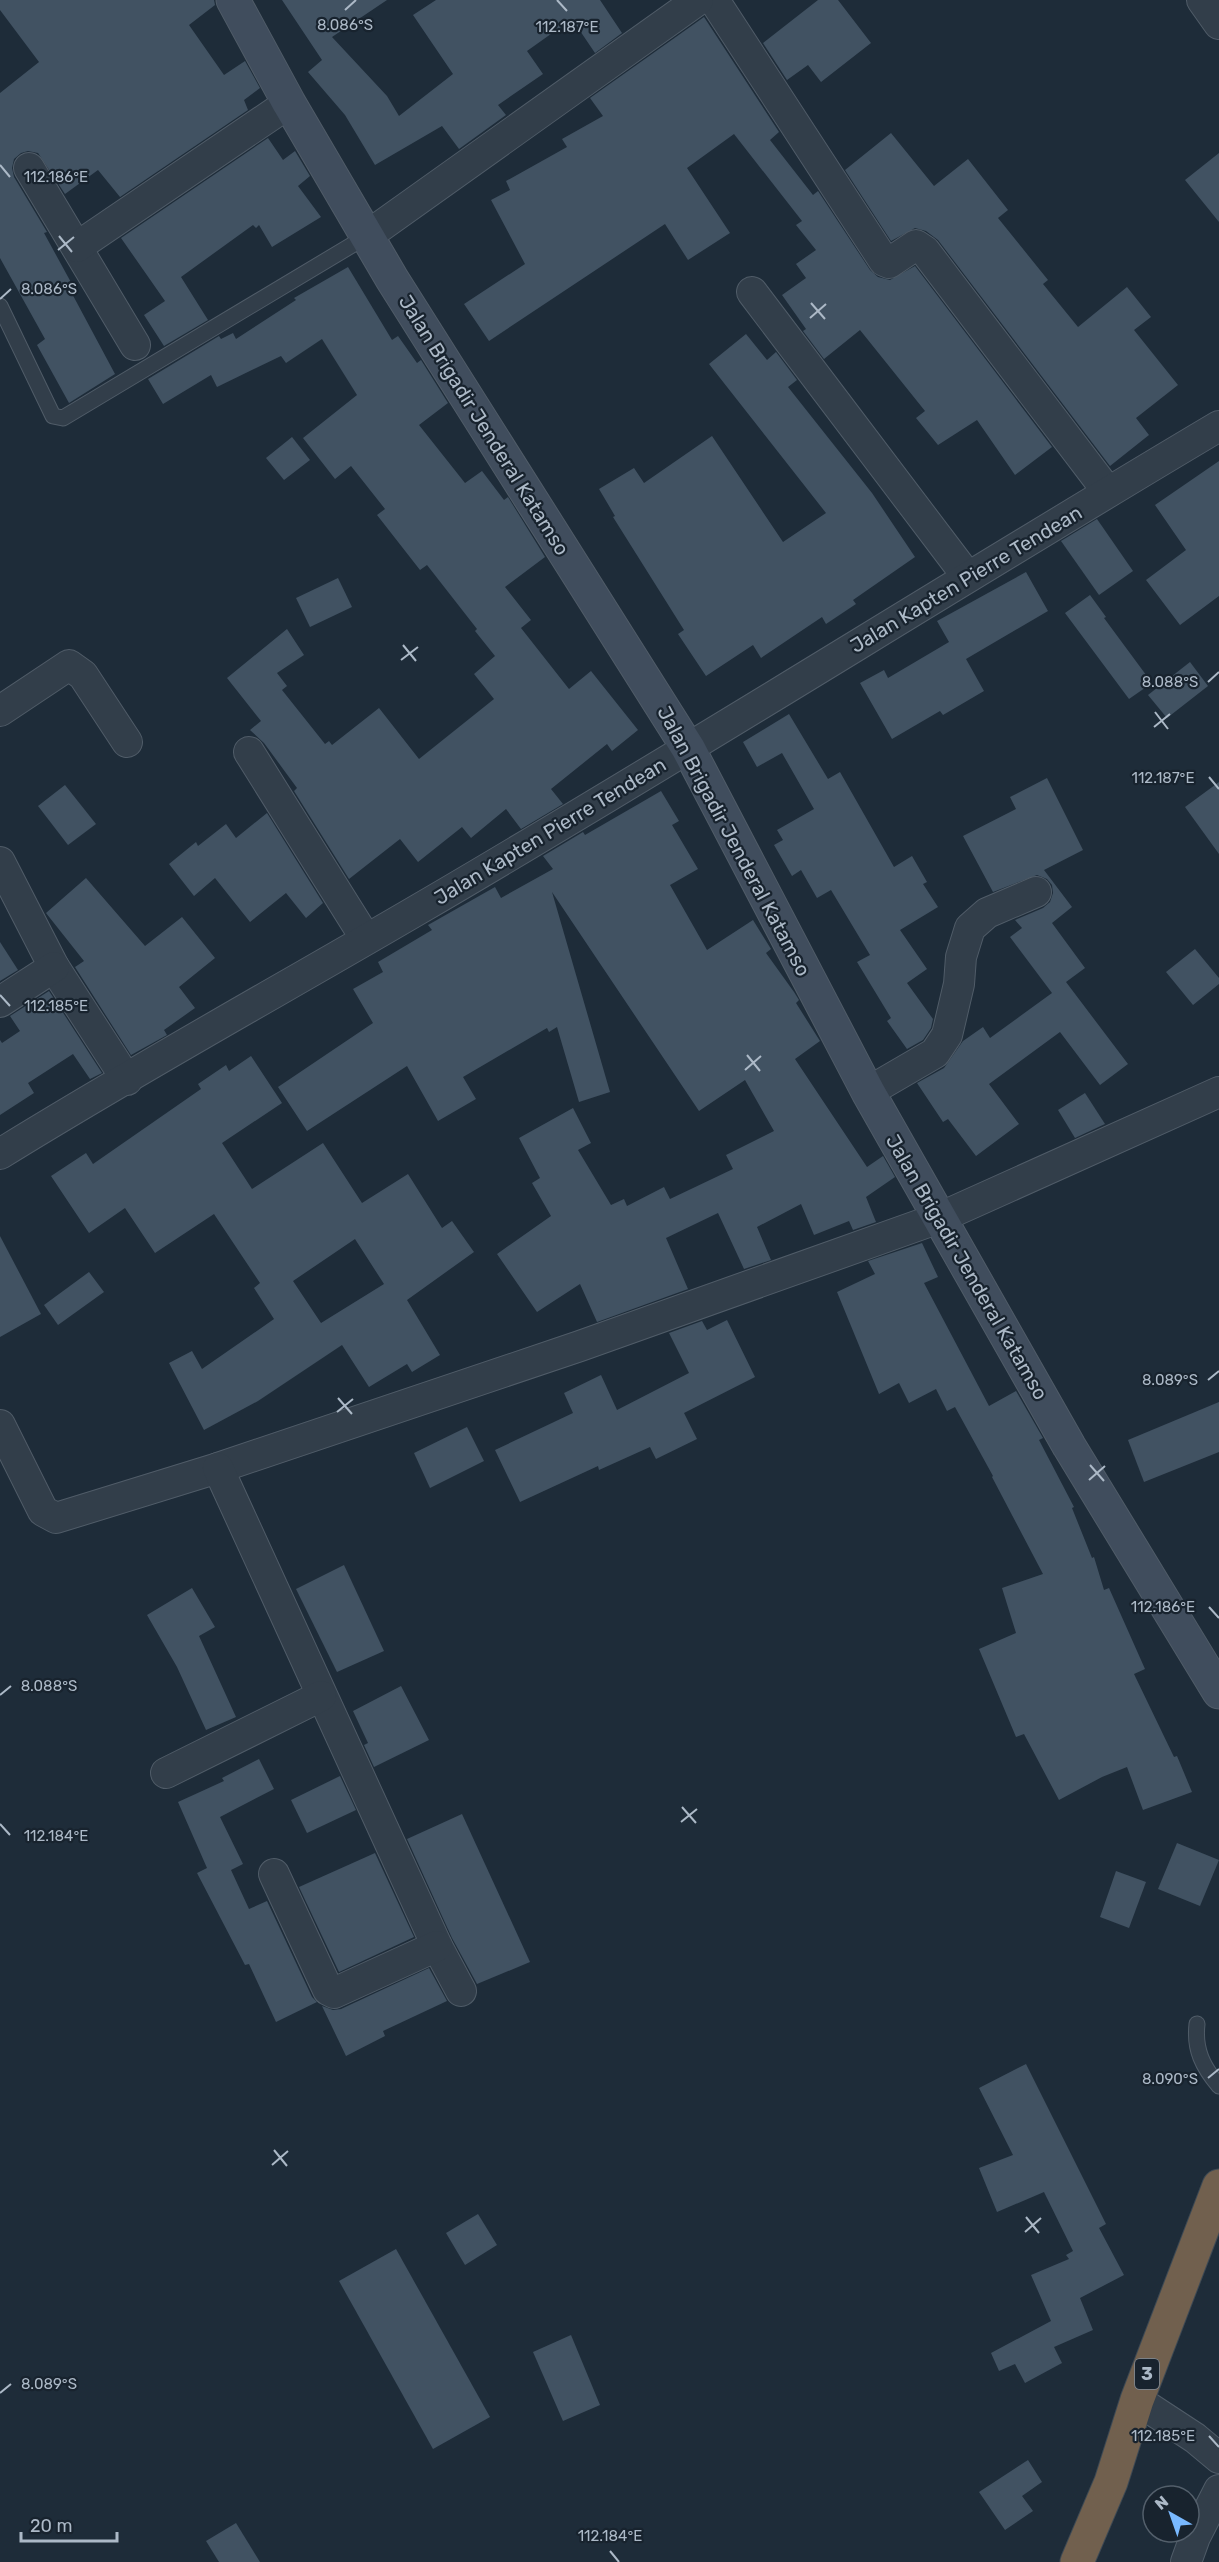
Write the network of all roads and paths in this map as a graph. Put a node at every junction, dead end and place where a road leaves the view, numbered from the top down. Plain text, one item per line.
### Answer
1 (233, 0) edge
2 (698, 0) edge
3 (714, 0) edge
4 (1202, 0) edge
5 (1219, 24) edge
6 (289, 102) junction
7 (29, 168) dead end
8 (366, 236) junction
9 (77, 247) junction
10 (752, 292) dead end
11 (0, 306) edge
12 (135, 345) dead end
13 (1219, 426) edge
14 (1108, 492) junction
15 (967, 576) junction
16 (0, 711) edge
17 (127, 742) dead end
18 (688, 748) junction
19 (249, 752) dead end
20 (0, 862) edge
21 (1036, 892) dead end
22 (366, 939) junction
23 (54, 967) junction
24 (0, 1002) edge
25 (127, 1080) junction
26 (868, 1092) junction
27 (1219, 1092) edge
28 (0, 1154) edge
29 (939, 1218) junction
30 (0, 1425) edge
31 (218, 1468) junction
32 (1219, 1692) edge
33 (321, 1696) junction
34 (166, 1773) dead end
35 (274, 1874) dead end
36 (437, 1946) junction
37 (461, 1991) dead end
38 (1197, 2024) dead end
39 (1219, 2086) edge
40 (1219, 2186) edge
41 (1145, 2405) junction
42 (1212, 2449) edge
43 (1219, 2490) edge
44 (1077, 2562) edge
45 (1186, 2562) edge

1 - 6 street, Jalan Brigadir Jenderal Katamso
2 - 8 street
3 - 14 street
4 - 5 street
6 - 8 street, Jalan Brigadir Jenderal Katamso
6 - 9 street
7 - 9 street
8 - 11 lane
8 - 18 street, Jalan Brigadir Jenderal Katamso
9 - 12 street
10 - 15 street
13 - 14 street, Jalan Kapten Pierre Tendean
14 - 15 street, Jalan Kapten Pierre Tendean
15 - 18 street, Jalan Kapten Pierre Tendean
16 - 17 street
18 - 22 street, Jalan Kapten Pierre Tendean
18 - 26 street, Jalan Brigadir Jenderal Katamso
19 - 22 street
20 - 23 street
21 - 26 street
22 - 25 street, Jalan Kapten Pierre Tendean
23 - 24 street
23 - 25 street
25 - 28 street, Jalan Kapten Pierre Tendean
26 - 29 street, Jalan Brigadir Jenderal Katamso
27 - 29 street
29 - 31 street
29 - 32 street, Jalan Brigadir Jenderal Katamso
30 - 31 street
31 - 33 street
33 - 34 street
33 - 36 street
35 - 36 street
36 - 37 street
38 - 39 lane
40 - 41 highway, 3
41 - 42 street
41 - 44 highway, 3
43 - 45 street

